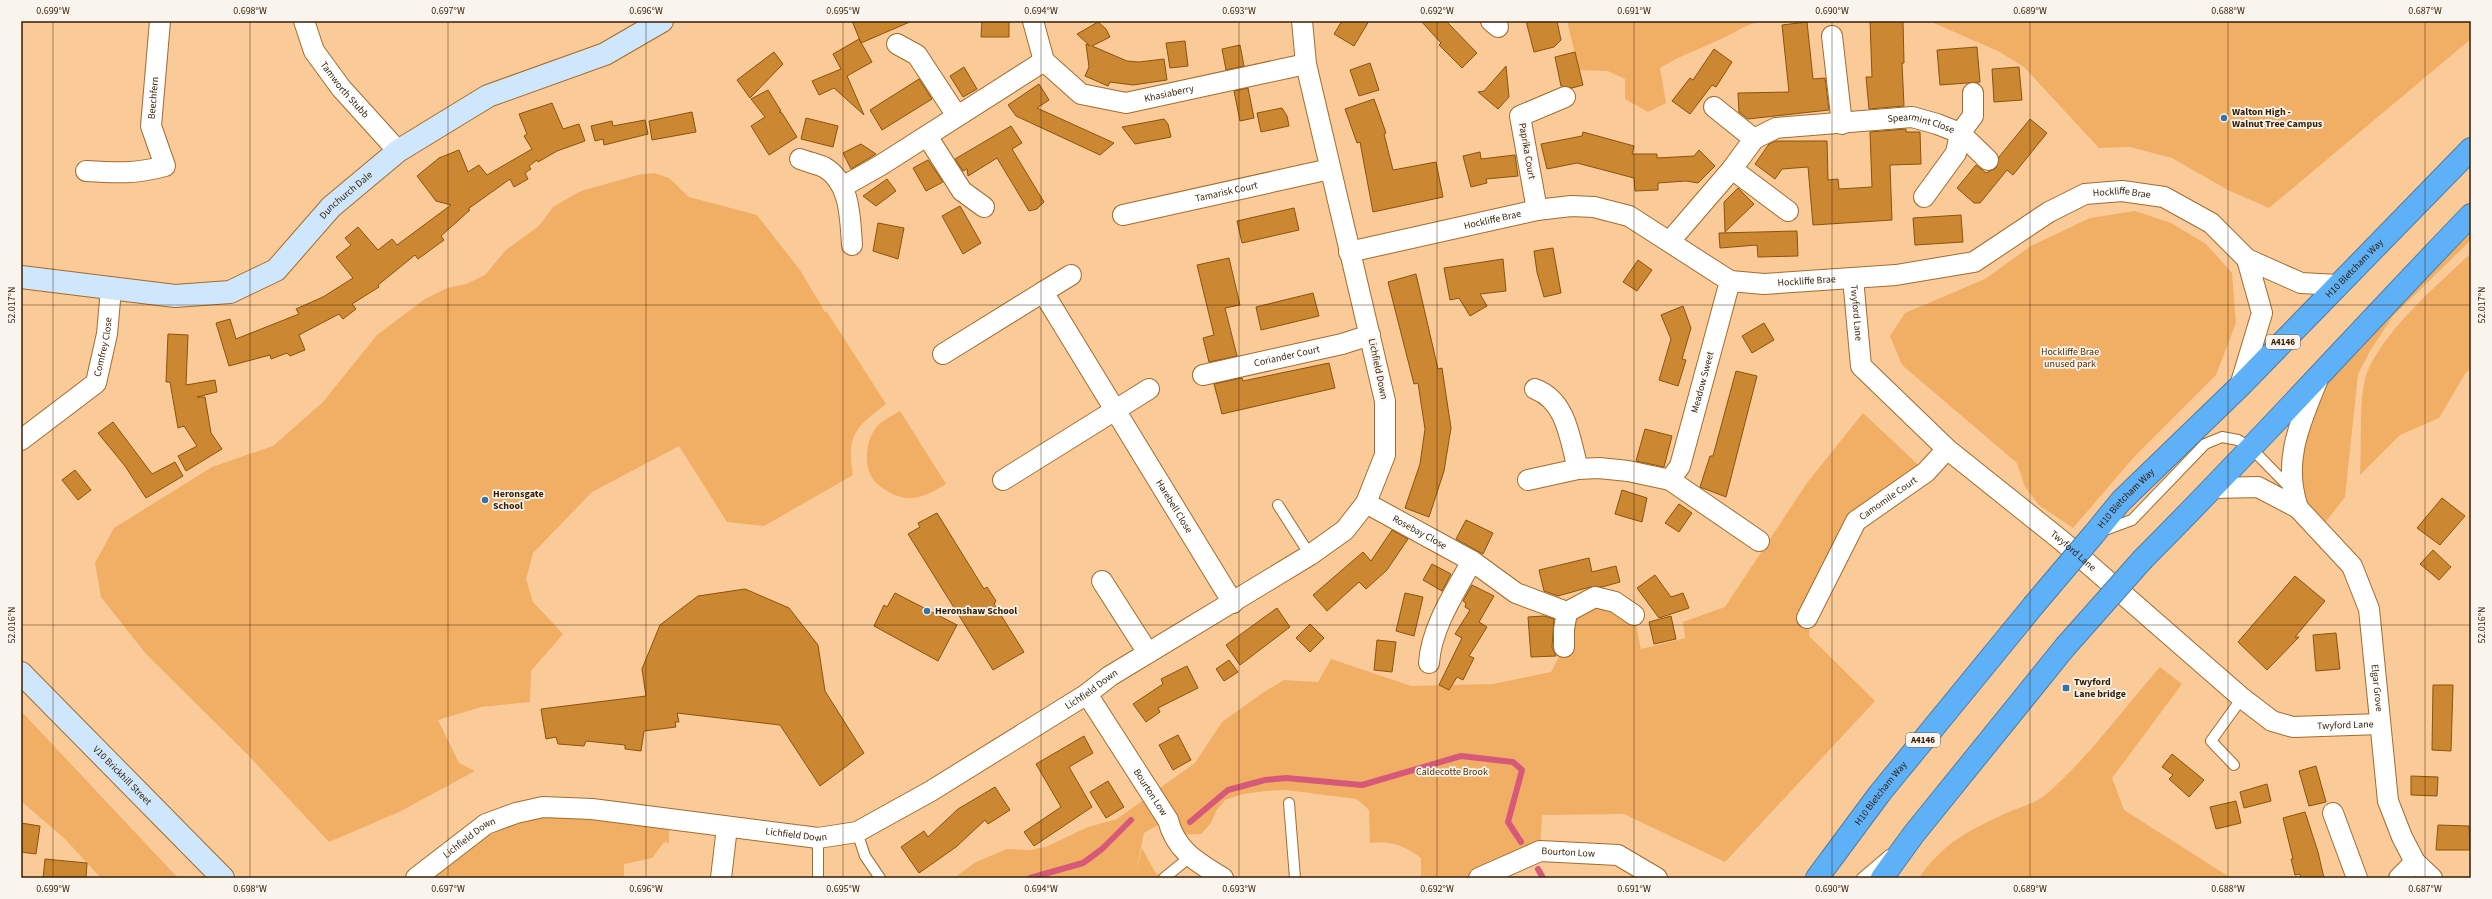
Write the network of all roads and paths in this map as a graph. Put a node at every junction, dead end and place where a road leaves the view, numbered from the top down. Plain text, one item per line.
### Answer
1 (160, 21) edge
2 (304, 21) edge
3 (662, 21) edge
4 (1033, 21) edge
5 (1302, 21) edge
6 (1832, 36) dead end
7 (897, 44) dead end
8 (1044, 61) junction
9 (1306, 64) junction
10 (1973, 93) dead end
11 (1565, 97) dead end
12 (1714, 108) dead end
13 (957, 116) junction
14 (1842, 124) junction
15 (1960, 133) junction
16 (926, 136) junction
17 (1754, 139) junction
18 (2471, 149) edge
19 (398, 151) junction
20 (800, 159) dead end
21 (1988, 160) dead end
22 (1330, 169) junction
23 (1732, 169) junction
24 (86, 171) dead end
25 (844, 186) junction
26 (1924, 197) dead end
27 (984, 207) dead end
28 (1537, 210) junction
29 (1788, 211) dead end
30 (2471, 215) edge
31 (1123, 216) dead end
32 (1670, 241) junction
33 (852, 245) dead end
34 (1349, 252) junction
35 (2248, 259) junction
36 (1071, 275) dead end
37 (21, 277) edge
38 (1853, 278) junction
39 (1730, 281) junction
40 (2338, 285) junction
41 (111, 288) junction
42 (1043, 292) junction
43 (1370, 335) junction
44 (943, 354) dead end
45 (2322, 370) junction
46 (1203, 375) dead end
47 (2240, 386) junction
48 (1149, 389) dead end
49 (1535, 390) dead end
50 (1115, 409) junction
51 (21, 440) edge
52 (2250, 446) junction
53 (1947, 449) junction
54 (1578, 469) junction
55 (1003, 480) dead end
56 (1528, 480) dead end
57 (1670, 480) junction
58 (2214, 488) junction
59 (2295, 499) junction
60 (1366, 503) junction
61 (1278, 506) dead end
62 (2094, 534) junction
63 (1759, 541) dead end
64 (1310, 554) junction
65 (1472, 561) junction
66 (1102, 581) dead end
67 (1233, 603) junction
68 (1567, 612) junction
69 (1634, 615) dead end
70 (1807, 618) dead end
71 (1564, 647) dead end
72 (1148, 653) junction
73 (1429, 663) dead end
74 (21, 673) edge
75 (1088, 694) junction
76 (2242, 698) junction
77 (2380, 724) junction
78 (2234, 765) dead end
79 (1289, 803) dead end
80 (2333, 813) dead end
81 (727, 827) junction
82 (856, 832) junction
83 (1913, 835) junction
84 (818, 838) junction
85 (1190, 857) junction
86 (2415, 862) junction
87 (223, 878) edge
88 (416, 878) edge
89 (721, 878) edge
90 (818, 878) edge
91 (880, 878) edge
92 (1164, 878) edge
93 (1223, 878) edge
94 (1295, 878) edge
95 (1479, 878) edge
96 (1657, 878) edge
97 (1817, 878) edge
98 (1862, 878) edge
99 (1882, 878) edge
100 (2357, 878) edge
101 (2399, 878) edge
102 (2432, 878) edge

1 - 24 street, Beechfern
2 - 19 street, Tamworth Stubb
3 - 19 street, Dunchurch Dale
4 - 8 street
5 - 9 street, Lichfield Down
6 - 14 street
7 - 13 street
8 - 9 street, Khasiaberry
8 - 13 street
9 - 22 street, Lichfield Down
10 - 15 street
11 - 28 street, Paprika Court
12 - 17 street
13 - 16 street
14 - 15 street, Spearmint Close
14 - 17 street, Spearmint Close
15 - 21 street, Spearmint Close
15 - 26 street
16 - 25 street
16 - 27 street
17 - 23 street, Spearmint Close
18 - 40 highway, H10 Bletcham Way / A4146
19 - 41 street, Dunchurch Dale
20 - 25 street
22 - 31 street, Tamarisk Court
22 - 34 street, Lichfield Down
23 - 29 street
23 - 32 street, Spearmint Close
25 - 33 street
28 - 32 street, Hockliffe Brae
28 - 34 street, Hockliffe Brae
30 - 45 highway
32 - 39 street, Hockliffe Brae
34 - 43 street, Lichfield Down
35 - 38 street, Hockliffe Brae
35 - 40 street, Hockliffe Brae
35 - 47 street
36 - 42 street
37 - 41 street, Dunchurch Dale
38 - 39 street, Hockliffe Brae
38 - 53 street, Twyford Lane
39 - 57 street, Meadow Sweet
40 - 47 highway, H10 Bletcham Way / A4146
41 - 51 street, Comfrey Close
42 - 44 street
42 - 50 street, Harebell Close
43 - 46 street, Coriander Court
43 - 60 street, Lichfield Down
45 - 52 highway
45 - 59 street
47 - 62 highway, H10 Bletcham Way / A4146
48 - 50 street
49 - 54 street
50 - 55 street
50 - 67 street, Harebell Close
52 - 58 highway
52 - 59 lane, Elgar Grove
52 - 62 lane
53 - 70 street, Camomile Court
53 - 76 street, Twyford Lane
54 - 56 street
54 - 57 street
57 - 63 street
58 - 59 street, Elgar Grove
58 - 83 highway, bridge
59 - 77 street, Elgar Grove
60 - 64 street, Lichfield Down
60 - 65 street, Rosebay Close
61 - 64 lane
62 - 97 highway, H10 Bletcham Way / A4146, bridge
64 - 67 street, Lichfield Down
65 - 68 street, Rosebay Close
65 - 73 street
66 - 72 street
67 - 72 street, Lichfield Down
68 - 69 street
68 - 71 street
72 - 75 street, Lichfield Down
74 - 87 street, V10 Brickhill Street
75 - 82 street, Lichfield Down
75 - 85 street, Bourton Low
76 - 77 street, Twyford Lane
76 - 78 lane
77 - 86 street, Elgar Grove
79 - 94 lane
80 - 100 street
81 - 84 street, Lichfield Down
81 - 88 street, Lichfield Down
81 - 89 street
82 - 84 street, Lichfield Down
82 - 91 lane
83 - 98 lane
83 - 99 highway
84 - 90 lane
85 - 92 lane
85 - 93 street, Bourton Low
86 - 101 street
86 - 102 street, Elgar Grove
95 - 96 street, Bourton Low

